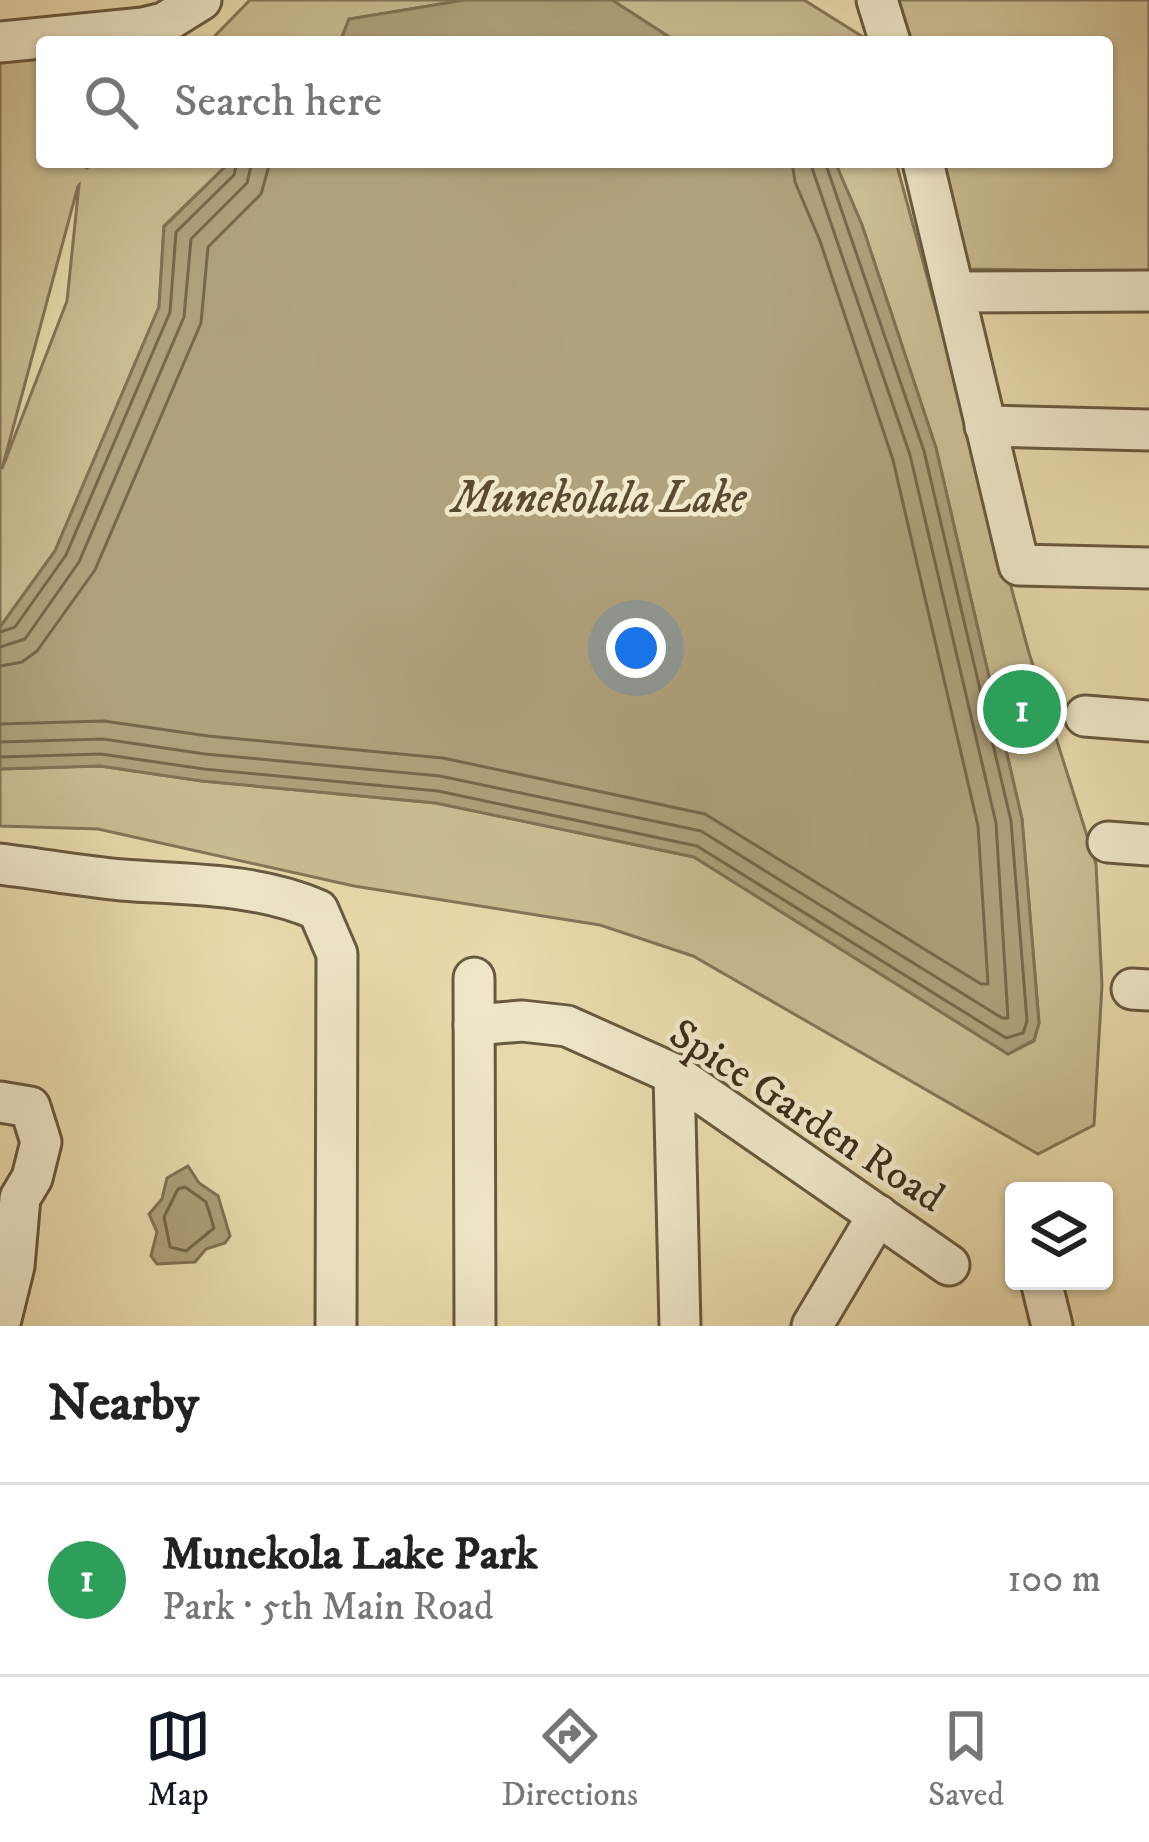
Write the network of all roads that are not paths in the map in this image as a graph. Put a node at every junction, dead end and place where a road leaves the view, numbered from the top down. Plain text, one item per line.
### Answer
1 (170, 0) edge
2 (201, 0) edge
3 (877, 0) edge
4 (0, 16) edge
5 (61, 36) edge
6 (888, 36) edge
7 (36, 38) edge
8 (0, 42) edge
9 (925, 168) edge
10 (1149, 291) edge
11 (956, 292) junction
12 (985, 426) junction
13 (1149, 430) edge
14 (1149, 568) edge
15 (1084, 716) dead end
16 (1149, 721) edge
17 (1108, 842) dead end
18 (1149, 845) edge
19 (0, 864) edge
20 (474, 978) dead end
21 (474, 1025) junction
22 (674, 1074) junction
23 (0, 1102) edge
24 (878, 1214) junction
25 (949, 1265) dead end
26 (1043, 1290) edge
27 (0, 1323) edge
28 (337, 1326) edge
29 (475, 1326) edge
30 (680, 1326) edge
31 (812, 1326) edge
32 (1052, 1326) edge

1 - 4 street
2 - 5 street
3 - 6 street
7 - 8 street
9 - 11 street
10 - 11 street
11 - 12 street
12 - 13 street
12 - 14 street
15 - 16 street
17 - 18 street
19 - 28 street
20 - 21 street
21 - 22 street, Spice Garden Road
21 - 29 street
22 - 24 street, Spice Garden Road
22 - 30 street
23 - 27 street
24 - 25 street, Spice Garden Road
24 - 31 street
26 - 32 street

